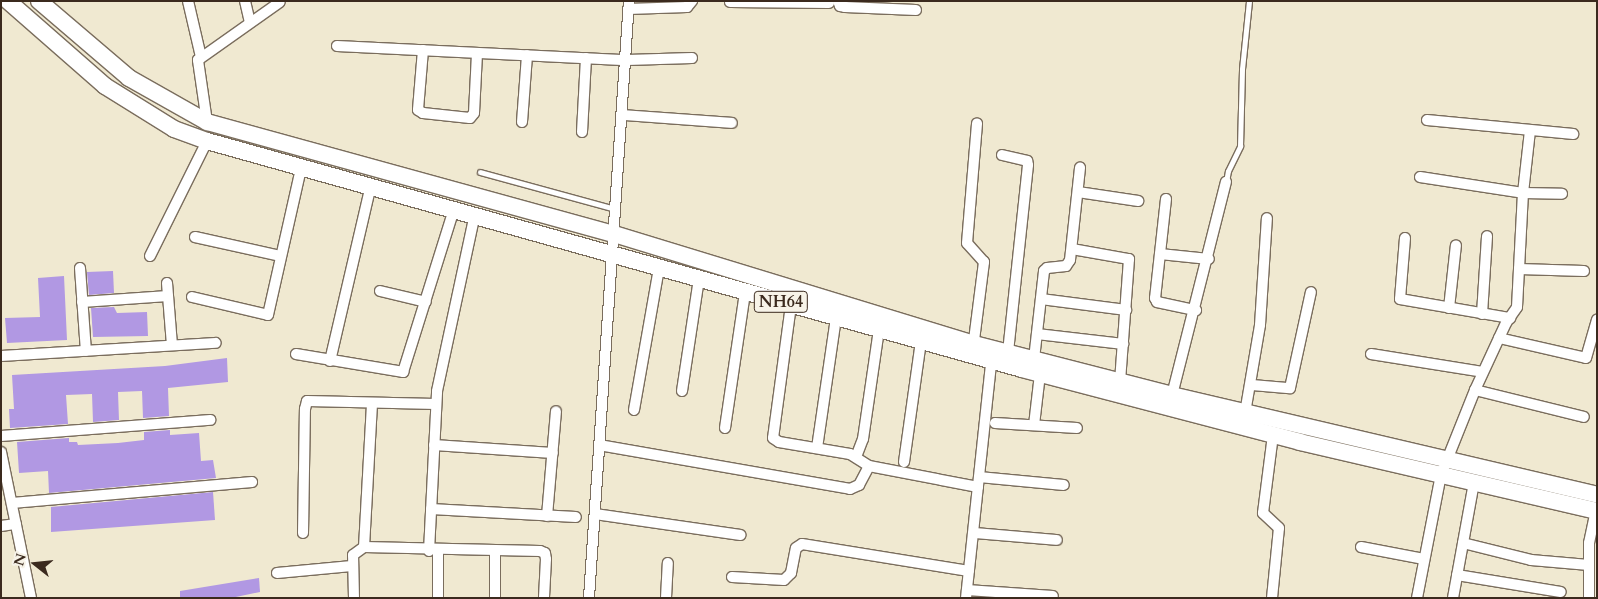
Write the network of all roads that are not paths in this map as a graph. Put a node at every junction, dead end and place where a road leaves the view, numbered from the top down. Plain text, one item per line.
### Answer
1 (8, 1) edge
2 (40, 1) edge
3 (188, 1) edge
4 (245, 1) edge
5 (692, 1) edge
6 (1248, 1) edge
7 (280, 2) edge
8 (730, 2) edge
9 (799, 2) edge
10 (834, 2) edge
11 (628, 3) edge
12 (916, 10) dead end
13 (250, 22) junction
14 (337, 46) dead end
15 (422, 50) junction
16 (477, 53) junction
17 (527, 55) junction
18 (201, 57) junction
19 (586, 58) junction
20 (692, 58) dead end
21 (627, 60) junction
22 (623, 115) junction
23 (1427, 120) dead end
24 (207, 122) junction
25 (522, 122) dead end
26 (732, 123) dead end
27 (977, 123) dead end
28 (1530, 131) junction
29 (582, 132) dead end
30 (1573, 134) dead end
31 (207, 141) junction
32 (1002, 155) dead end
33 (1080, 168) dead end
34 (301, 169) junction
35 (480, 172) dead end
36 (1420, 177) dead end
37 (1226, 182) joint
38 (370, 189) junction
39 (1078, 192) junction
40 (1522, 193) junction
41 (1562, 194) dead end
42 (1166, 199) dead end
43 (1138, 201) dead end
44 (454, 209) junction
45 (616, 209) junction
46 (475, 214) junction
47 (1266, 218) dead end
48 (614, 234) junction
49 (1488, 236) dead end
50 (195, 237) dead end
51 (1405, 238) dead end
52 (1456, 246) dead end
53 (1072, 249) junction
54 (1160, 254) junction
55 (612, 255) junction
56 (150, 256) dead end
57 (280, 256) junction
58 (1209, 259) junction
59 (80, 268) dead end
60 (660, 268) junction
61 (1519, 269) junction
62 (1584, 271) dead end
63 (699, 279) junction
64 (167, 284) dead end
65 (380, 291) dead end
66 (745, 292) junction
67 (1311, 292) dead end
68 (168, 296) junction
69 (192, 297) dead end
70 (1041, 299) junction
71 (82, 302) junction
72 (426, 302) junction
73 (791, 305) junction
74 (1449, 308) junction
75 (1126, 310) junction
76 (1196, 310) junction
77 (1482, 314) junction
78 (836, 318) junction
79 (1510, 318) junction
80 (1597, 320) edge
81 (879, 329) junction
82 (1037, 334) junction
83 (1498, 338) junction
84 (921, 341) junction
85 (216, 342) dead end
86 (1123, 344) junction
87 (172, 345) junction
88 (972, 350) junction
89 (86, 351) junction
90 (296, 354) dead end
91 (998, 354) junction
92 (1371, 354) dead end
93 (1, 356) edge
94 (330, 361) junction
95 (1037, 367) junction
96 (1483, 372) junction
97 (1120, 382) junction
98 (1252, 385) junction
99 (1475, 390) junction
100 (682, 391) dead end
101 (1172, 395) junction
102 (372, 404) junction
103 (436, 404) junction
104 (634, 410) dead end
105 (556, 411) dead end
106 (1245, 413) junction
107 (1584, 417) dead end
108 (210, 420) dead end
109 (995, 423) dead end
110 (1034, 425) junction
111 (725, 428) dead end
112 (1077, 428) dead end
113 (1273, 435) junction
114 (1, 436) edge
115 (434, 445) junction
116 (599, 445) junction
117 (817, 448) junction
118 (1, 452) edge
119 (553, 453) junction
120 (856, 457) junction
121 (904, 462) dead end
122 (870, 466) junction
123 (1444, 468) junction
124 (252, 482) dead end
125 (979, 482) junction
126 (1474, 482) junction
127 (1064, 485) dead end
128 (5, 491) edge
129 (1597, 495) edge
130 (12, 503) junction
131 (431, 510) junction
132 (1596, 510) edge
133 (595, 514) junction
134 (547, 516) junction
135 (576, 517) dead end
136 (16, 524) junction
137 (1, 526) edge
138 (303, 532) dead end
139 (974, 534) junction
140 (740, 535) dead end
141 (1057, 540) dead end
142 (1463, 543) junction
143 (364, 547) junction
144 (1361, 547) dead end
145 (433, 551) junction
146 (495, 551) junction
147 (1424, 559) junction
148 (668, 563) dead end
149 (1589, 565) junction
150 (352, 566) junction
151 (969, 570) junction
152 (277, 573) dead end
153 (1457, 575) junction
154 (732, 577) dead end
155 (1561, 592) dead end
156 (966, 594) edge
157 (1053, 596) dead end
158 (31, 598) edge
159 (354, 598) edge
160 (438, 598) edge
161 (496, 598) edge
162 (544, 598) edge
163 (588, 598) edge
164 (666, 598) edge
165 (1272, 598) edge
166 (1417, 598) edge
167 (1453, 598) edge
168 (1589, 598) edge

1 - 31 highway, NH64
2 - 24 highway, NH64
3 - 18 street
4 - 13 street
5 - 11 street
6 - 37 lane
7 - 13 street
8 - 9 street
9 - 10 street
10 - 12 street
11 - 21 street
13 - 18 street
14 - 15 street
15 - 16 street
15 - 16 street
16 - 17 street
17 - 19 street
17 - 25 street
18 - 24 street
19 - 21 street
19 - 29 street
20 - 21 street
21 - 22 street
22 - 26 street
22 - 45 street
23 - 28 street
24 - 48 highway, NH64
27 - 88 street
28 - 30 street
28 - 40 street
31 - 34 highway, NH64
31 - 56 street
32 - 91 street
33 - 39 street
34 - 38 highway, NH64
34 - 57 street
35 - 45 lane
36 - 40 street
37 - 58 street
38 - 44 highway, NH64
38 - 94 street
39 - 43 street
39 - 53 street
40 - 41 street
40 - 61 street
42 - 54 street
44 - 46 highway, NH64
44 - 72 street
45 - 48 street
46 - 55 highway, NH64
46 - 103 street
47 - 98 street
48 - 55 street
48 - 88 highway, NH64
49 - 77 street
50 - 57 street
51 - 74 street
52 - 74 street
53 - 70 street
53 - 75 street
54 - 58 street
54 - 76 street
55 - 60 highway, NH64
55 - 116 street
57 - 69 street
58 - 76 street
59 - 71 street
60 - 63 highway, NH64
60 - 104 street
61 - 62 street
61 - 79 street
63 - 66 highway, NH64
63 - 100 street
64 - 68 street
65 - 72 street
66 - 73 highway, NH64
66 - 111 street
67 - 98 street
68 - 71 street
68 - 87 street
70 - 75 street
70 - 82 street
71 - 89 street
72 - 94 street
73 - 78 highway, NH64
73 - 117 street
74 - 77 street
75 - 86 street
76 - 101 street
77 - 79 street
78 - 81 highway, NH64
78 - 117 street
79 - 83 street
80 - 83 street
81 - 84 highway, NH64
81 - 120 street
82 - 86 street
82 - 95 street
83 - 96 street
84 - 88 highway, NH64
84 - 121 street
85 - 87 street
86 - 97 street
87 - 89 street
88 - 91 highway, NH64
89 - 93 street
90 - 94 street
91 - 95 highway, NH64
91 - 125 street
92 - 96 street
95 - 97 highway, NH64
95 - 110 street
95 - 113 highway, NH64
96 - 99 street
97 - 101 highway, NH64
98 - 106 street
99 - 107 street
99 - 123 street
101 - 106 highway, NH64
102 - 103 street
102 - 138 street
102 - 143 street
103 - 115 street
105 - 119 street
106 - 123 highway, NH64
108 - 114 street
109 - 110 street
110 - 112 street
113 - 123 highway, NH64
113 - 165 street
115 - 119 street
115 - 131 street
116 - 122 street
116 - 133 street
117 - 120 street
118 - 128 street
119 - 134 street
120 - 122 street
122 - 125 street
123 - 126 highway, NH64
123 - 129 highway, NH64
123 - 147 street
124 - 130 street
125 - 127 street
125 - 139 street
126 - 132 highway, NH64
126 - 142 street
128 - 130 street
130 - 136 street
131 - 134 street
131 - 145 street
132 - 149 street
133 - 140 street
133 - 163 street
134 - 135 street
136 - 137 street
136 - 158 street
139 - 141 street
139 - 151 street
142 - 149 street
142 - 153 street
143 - 145 street
143 - 150 street
144 - 147 street
145 - 146 street
145 - 160 street
146 - 161 street
146 - 162 street
147 - 166 street
148 - 164 street
149 - 168 street
150 - 152 street
150 - 159 street
151 - 154 street
151 - 156 street
153 - 155 street
153 - 167 street
156 - 157 street

